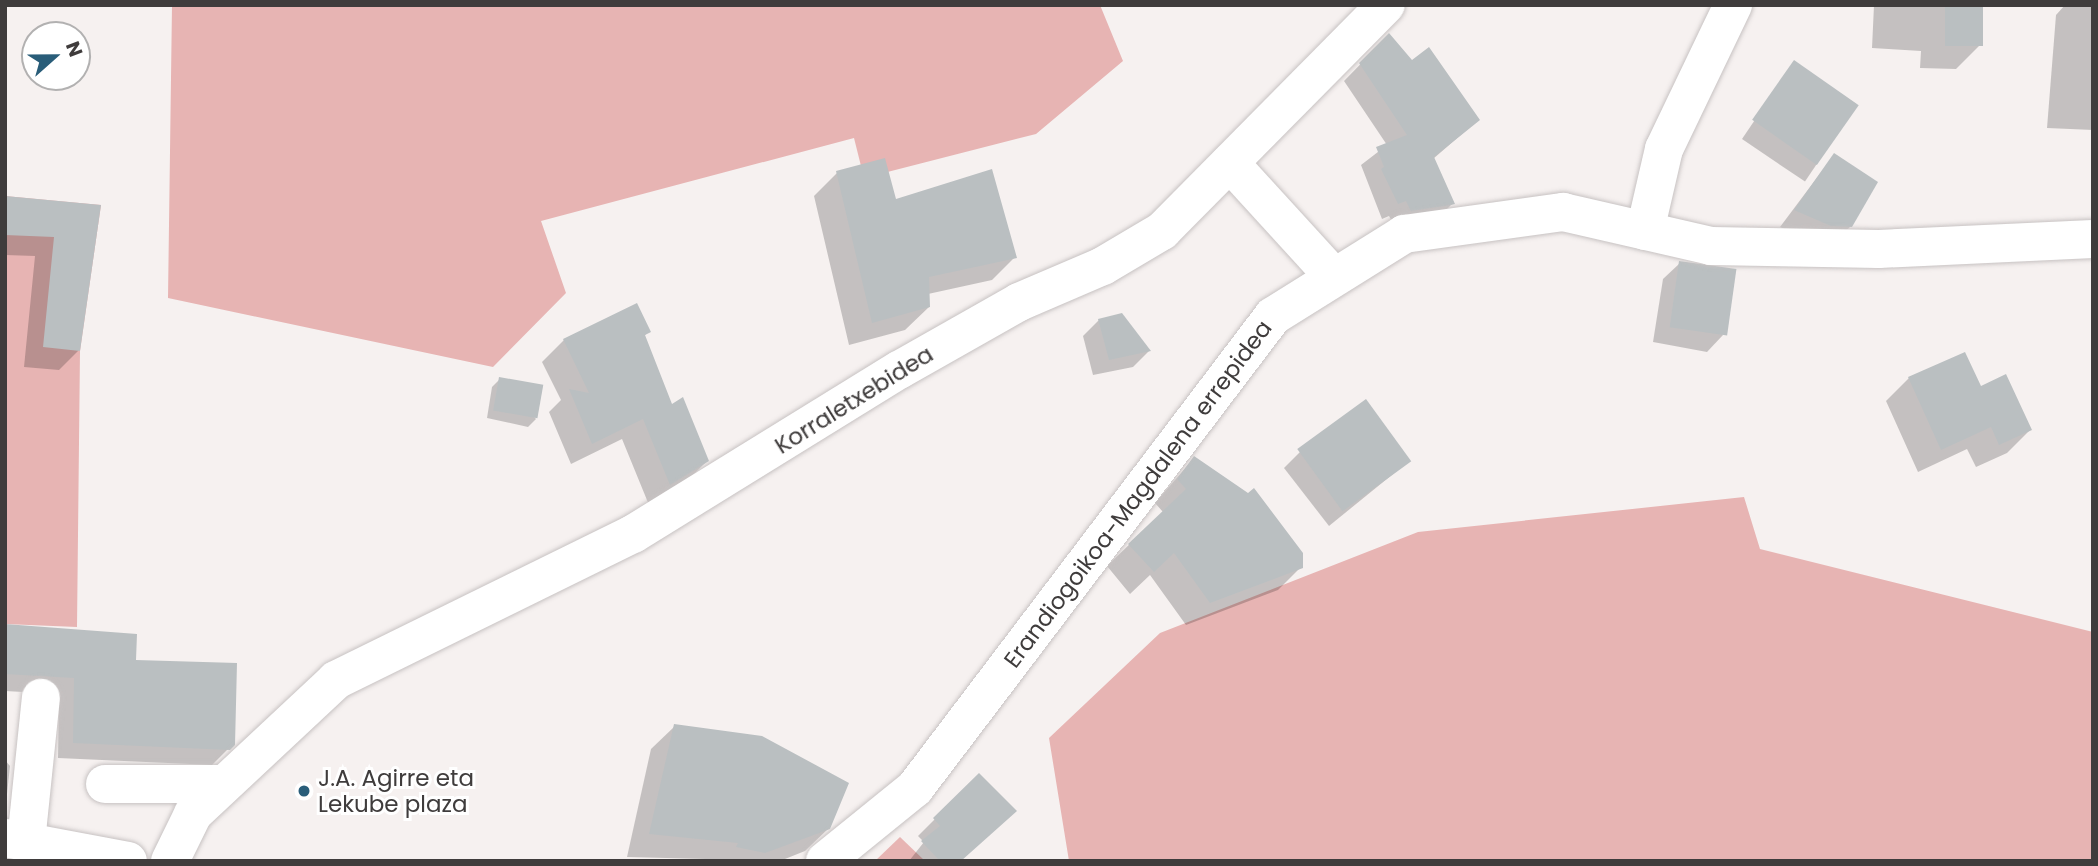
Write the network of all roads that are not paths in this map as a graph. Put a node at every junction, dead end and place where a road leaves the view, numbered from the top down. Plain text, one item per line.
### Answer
1 (1386, 5) edge
2 (1733, 5) edge
3 (1230, 163) junction
4 (1645, 231) junction
5 (2093, 239) edge
6 (1334, 277) junction
7 (41, 698) dead end
8 (105, 784) dead end
9 (224, 784) junction
10 (16, 840) edge
11 (128, 861) edge
12 (170, 861) edge
13 (825, 861) edge

1 - 3 street, Korraletxebidea
2 - 4 street
3 - 6 street
3 - 9 street, Korraletxebidea
4 - 5 street, Erandiogoikoa-Magdalena errepidea
4 - 6 street, Erandiogoikoa-Magdalena errepidea
6 - 13 street, Erandiogoikoa-Magdalena errepidea
7 - 10 street
8 - 9 street
9 - 12 street, Korraletxebidea
10 - 11 street

